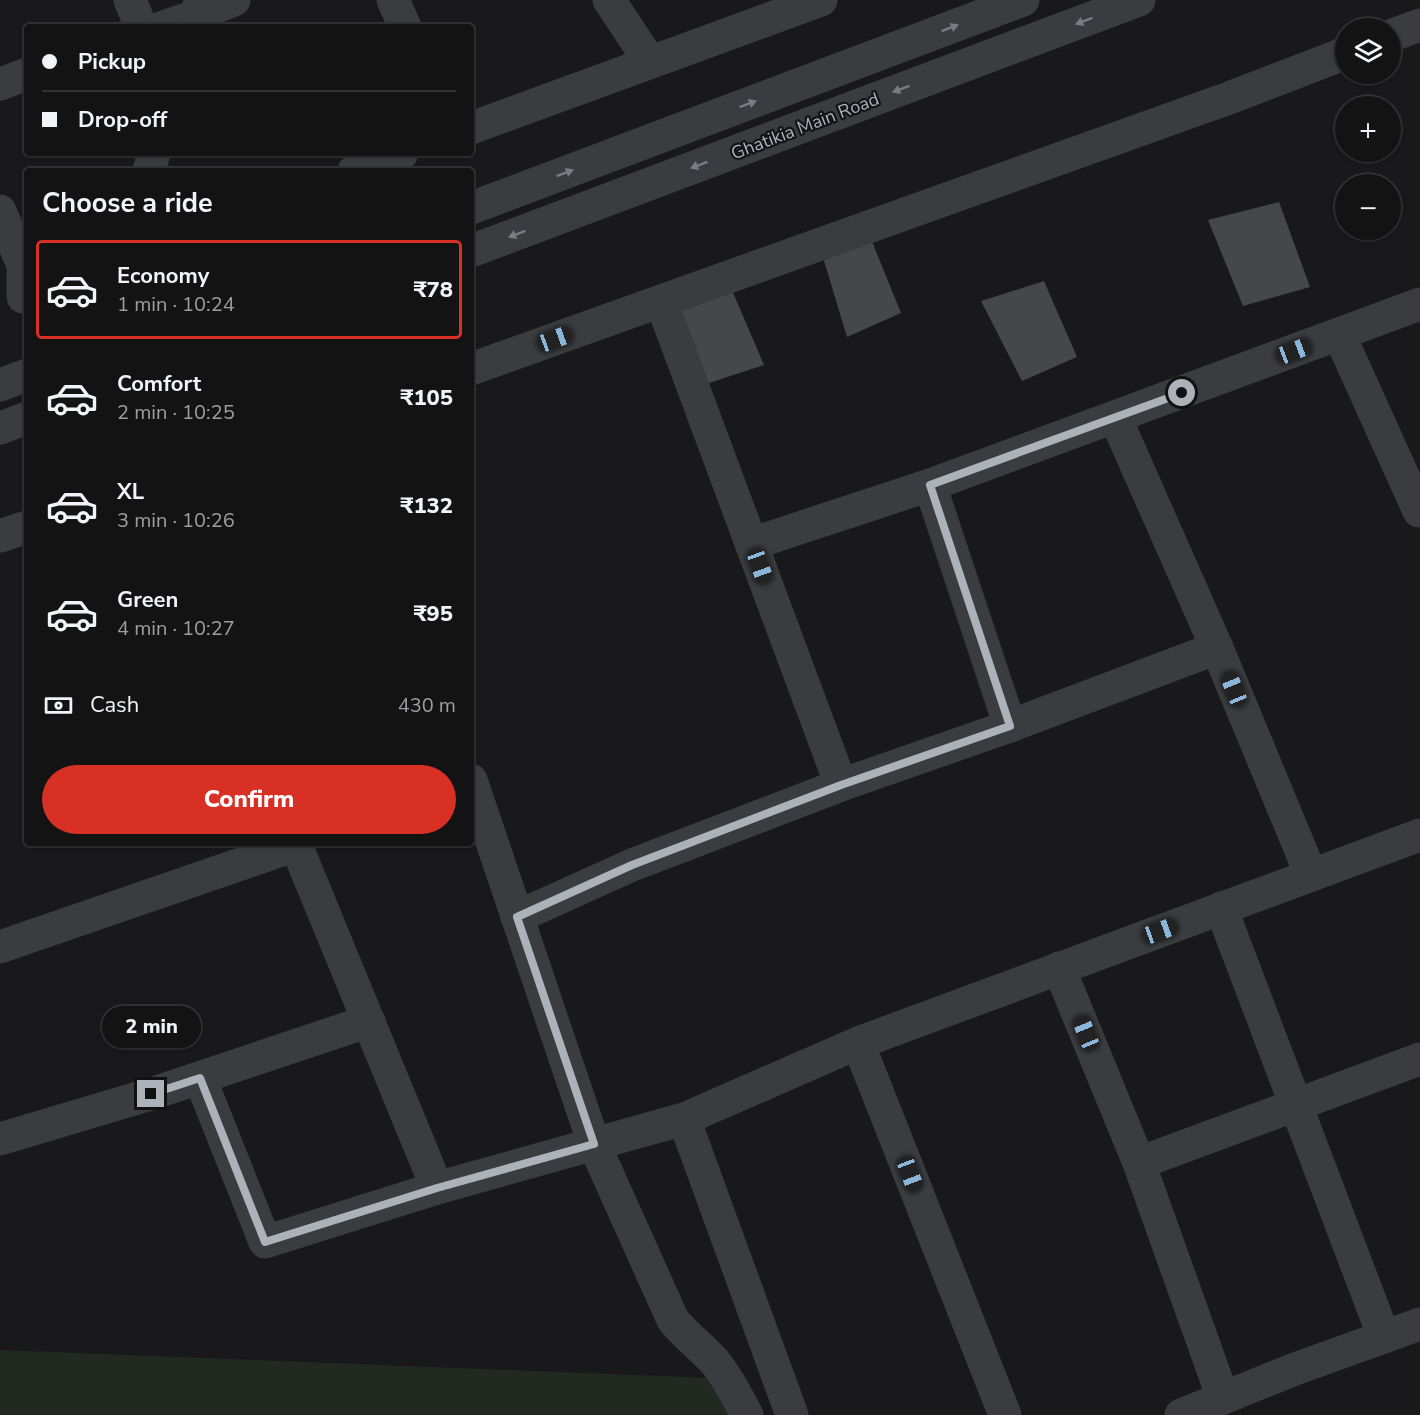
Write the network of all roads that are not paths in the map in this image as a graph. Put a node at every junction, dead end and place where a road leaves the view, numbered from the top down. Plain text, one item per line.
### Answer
1 (130, 0) edge
2 (234, 0) edge
3 (393, 0) edge
4 (609, 0) edge
5 (821, 0) edge
6 (1023, 0) edge
7 (1138, 0) edge
8 (196, 14) edge
9 (140, 24) edge
10 (171, 24) edge
11 (404, 24) edge
12 (1420, 25) edge
13 (1401, 32) edge
14 (1335, 57) edge
15 (650, 62) junction
16 (24, 75) edge
17 (0, 84) edge
18 (474, 127) edge
19 (394, 156) edge
20 (362, 168) edge
21 (474, 207) edge
22 (0, 211) edge
23 (474, 250) edge
24 (17, 299) edge
25 (661, 301) junction
26 (1420, 304) edge
27 (1339, 334) junction
28 (474, 368) edge
29 (24, 376) edge
30 (0, 385) edge
31 (1115, 417) junction
32 (24, 419) edge
33 (0, 428) edge
34 (930, 485) junction
35 (1420, 511) edge
36 (24, 527) edge
37 (0, 536) edge
38 (752, 544) junction
39 (1217, 648) junction
40 (1010, 726) junction
41 (841, 785) junction
42 (474, 789) edge
43 (1420, 835) edge
44 (289, 846) edge
45 (296, 846) edge
46 (1311, 876) junction
47 (1221, 908) junction
48 (517, 917) junction
49 (0, 947) edge
50 (1059, 968) junction
51 (369, 1021) junction
52 (858, 1043) junction
53 (1420, 1059) edge
54 (200, 1078) junction
55 (1296, 1105) junction
56 (684, 1119) junction
57 (0, 1139) edge
58 (594, 1144) junction
59 (1139, 1163) junction
60 (437, 1188) junction
61 (1420, 1324) edge
62 (1384, 1337) junction
63 (1223, 1398) junction
64 (747, 1415) edge
65 (792, 1415) edge
66 (1005, 1415) edge
67 (1181, 1415) edge

1 - 9 street
2 - 8 street
3 - 11 street
4 - 15 street
5 - 15 street
21 -> 6 street
7 -> 23 street, Ghatikia Main Road
8 - 10 street
12 - 13 street
14 - 25 street
15 - 18 street
16 - 17 street
19 - 20 street
22 - 24 street
25 - 28 street
25 - 38 street
26 - 27 street
27 - 31 street
27 - 35 street
29 - 30 street
31 - 34 street
31 - 39 street
32 - 33 street
34 - 38 street
34 - 40 street
36 - 37 street
38 - 41 street
39 - 40 street
39 - 46 street
40 - 41 street
41 - 48 street
42 - 48 street
43 - 46 street
44 - 49 street
45 - 51 street
46 - 47 street
47 - 50 street
47 - 55 street
48 - 58 street
50 - 52 street
50 - 59 street
51 - 54 street
51 - 60 street
52 - 56 street
52 - 66 street
53 - 55 street
54 - 57 street
54 - 60 street
55 - 59 street
55 - 62 street
56 - 58 street
56 - 65 street
58 - 60 street
58 - 64 street
59 - 63 street
61 - 62 street
62 - 63 street
63 - 67 street

